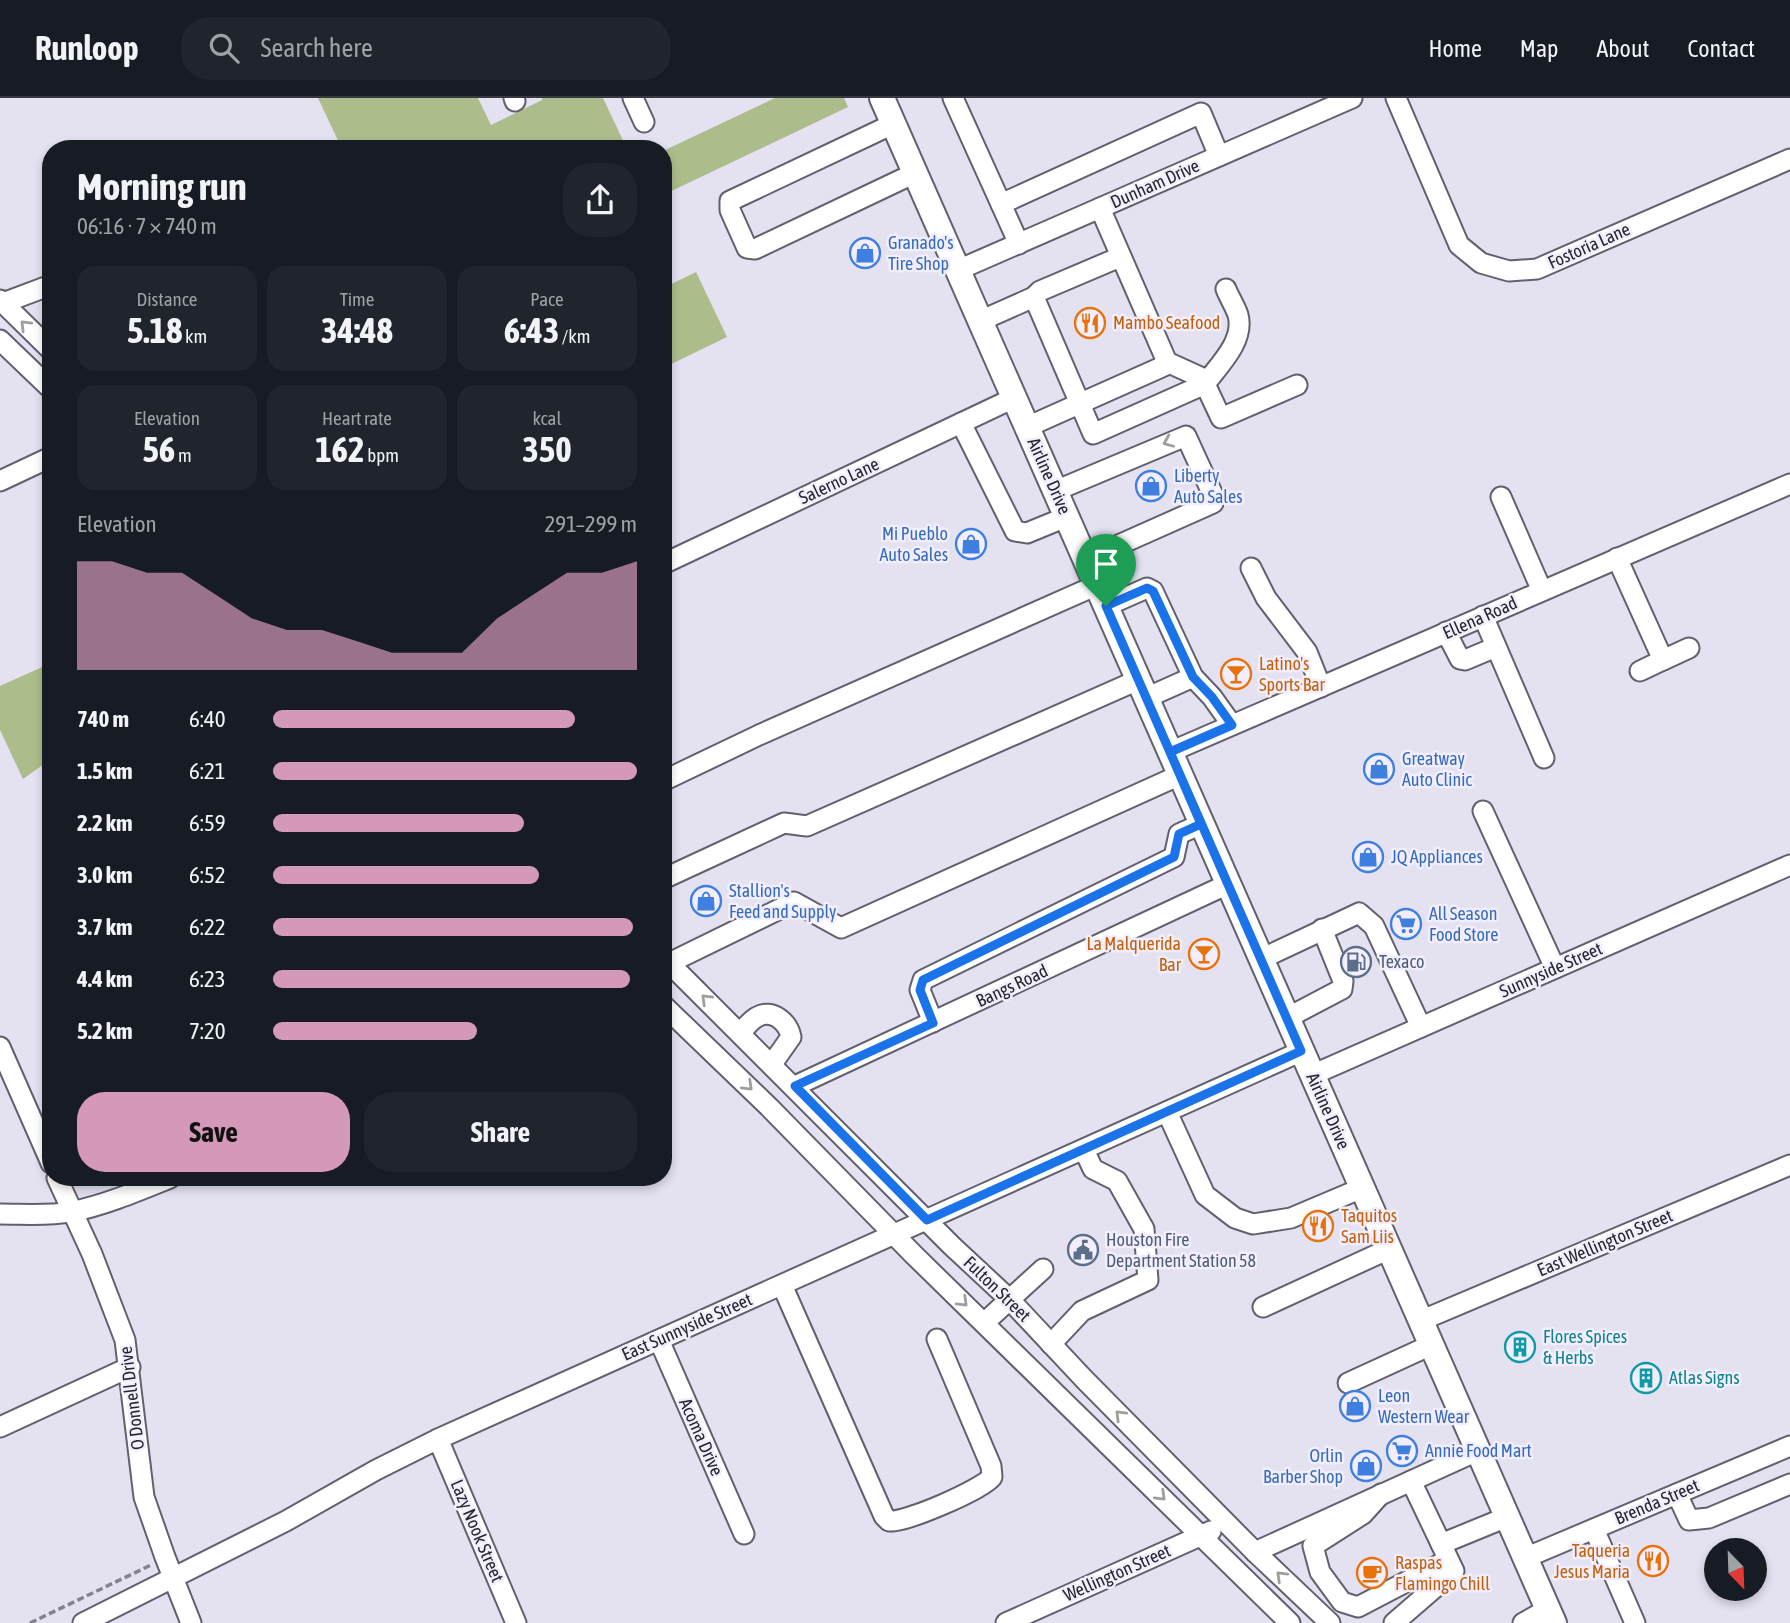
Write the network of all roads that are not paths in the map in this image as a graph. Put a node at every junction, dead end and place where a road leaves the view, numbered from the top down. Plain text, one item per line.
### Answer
1 (633, 98) edge
2 (882, 98) edge
3 (953, 98) edge
4 (1352, 98) edge
5 (1396, 98) edge
6 (1197, 106) edge
7 (644, 122) dead end
8 (894, 124) junction
9 (1219, 156) junction
10 (1790, 159) edge
11 (915, 173) junction
12 (1001, 204) junction
13 (1100, 208) junction
14 (1019, 244) junction
15 (1120, 257) junction
16 (958, 270) junction
17 (42, 288) edge
18 (1226, 289) dead end
19 (1034, 297) junction
20 (1, 301) edge
21 (980, 321) junction
22 (0, 340) edge
23 (42, 341) edge
24 (1167, 362) junction
25 (42, 380) edge
26 (1205, 384) junction
27 (1297, 385) dead end
28 (1014, 398) junction
29 (1080, 402) junction
30 (961, 423) junction
31 (1027, 427) junction
32 (42, 461) edge
33 (0, 481) edge
34 (1790, 484) edge
35 (1055, 491) junction
36 (1501, 497) dead end
37 (1066, 517) junction
38 (1617, 558) junction
39 (672, 560) edge
40 (1085, 560) junction
41 (1251, 568) dead end
42 (1542, 591) junction
43 (1101, 596) junction
44 (1483, 616) junction
45 (1447, 632) junction
46 (1496, 647) junction
47 (1689, 648) dead end
48 (1663, 660) junction
49 (1640, 671) dead end
50 (1193, 677) junction
51 (1321, 687) junction
52 (1142, 689) junction
53 (1232, 725) junction
54 (1170, 752) junction
55 (1544, 758) dead end
56 (1180, 775) junction
57 (672, 777) edge
58 (1483, 811) dead end
59 (1201, 824) junction
60 (1790, 865) edge
61 (672, 875) edge
62 (1228, 884) junction
63 (1322, 929) junction
64 (672, 959) edge
65 (1261, 959) junction
66 (1555, 968) junction
67 (672, 969) edge
68 (672, 1014) edge
69 (1287, 1018) junction
70 (933, 1023) junction
71 (1421, 1027) junction
72 (740, 1032) junction
73 (0, 1047) edge
74 (1301, 1051) junction
75 (772, 1064) junction
76 (1312, 1075) junction
77 (795, 1086) junction
78 (1167, 1112) junction
79 (42, 1143) edge
80 (1084, 1150) junction
81 (1790, 1165) edge
82 (61, 1186) edge
83 (150, 1186) edge
84 (1362, 1188) junction
85 (72, 1212) junction
86 (0, 1214) edge
87 (927, 1220) junction
88 (894, 1235) junction
89 (1389, 1249) junction
90 (1043, 1269) dead end
91 (782, 1285) junction
92 (1009, 1299) junction
93 (1263, 1307) dead end
94 (1420, 1321) junction
95 (984, 1323) junction
96 (937, 1339) dead end
97 (659, 1340) junction
98 (1051, 1344) junction
99 (1431, 1345) junction
100 (130, 1367) junction
101 (1348, 1383) dead end
102 (0, 1427) edge
103 (438, 1439) junction
104 (1790, 1446) edge
105 (1477, 1451) junction
106 (1411, 1481) junction
107 (1790, 1484) edge
108 (1381, 1494) junction
109 (1677, 1494) junction
110 (1507, 1517) junction
111 (1228, 1524) junction
112 (1594, 1529) junction
113 (744, 1534) dead end
114 (1202, 1536) junction
115 (1255, 1552) junction
116 (1444, 1552) junction
117 (1525, 1558) junction
118 (173, 1579) junction
119 (1551, 1616) edge
120 (83, 1623) edge
121 (191, 1623) edge
122 (516, 1623) edge
123 (1006, 1623) edge
124 (1290, 1623) edge
125 (1330, 1623) edge
126 (1394, 1623) edge
127 (1523, 1623) edge
128 (1635, 1623) edge

1 - 7 street
2 - 8 main road, Airline Drive
3 - 12 street
4 - 9 street, Dunham Drive
5 - 10 street, Fostoria Lane
6 - 9 street
6 - 12 street
8 - 11 main road, Airline Drive
8 - 11 street
9 - 13 street, Dunham Drive
11 - 16 main road, Airline Drive
12 - 14 street
13 - 14 street, Dunham Drive
13 - 15 street
14 - 16 street, Dunham Drive
15 - 19 street
15 - 24 street
16 - 21 main road, Airline Drive
17 - 20 street
18 - 26 street
19 - 21 street
19 - 29 street
23 -> 20 street
21 - 28 main road, Airline Drive
22 - 25 street
24 - 26 street
24 - 29 street
26 - 27 street
26 - 29 street
28 - 30 street, Salerno Lane
28 - 31 main road, Airline Drive
29 - 31 street
30 - 37 street
30 - 39 street, Salerno Lane
31 - 35 main road, Airline Drive
32 - 33 street
34 - 38 street, Ellena Road
35 - 37 main road, Airline Drive
40 -> 35 street
36 - 42 street
37 - 40 main road, Airline Drive
38 - 42 street, Ellena Road
38 - 48 street
40 - 43 main road, Airline Drive
41 - 51 street
42 - 44 street, Ellena Road
43 - 50 street
43 - 52 main road, Airline Drive
43 - 57 street
44 - 45 street, Ellena Road
44 - 46 street
45 - 46 street
45 - 51 street, Ellena Road
46 - 55 street
47 - 48 street
48 - 49 street
50 - 52 street
50 - 53 street
51 - 53 street, Ellena Road
52 - 54 main road, Airline Drive
52 - 61 street
53 - 54 street, Ellena Road
54 - 56 main road, Airline Drive
56 - 59 main road, Airline Drive
56 - 64 street
58 - 66 street
59 - 62 main road, Airline Drive
59 - 70 street
60 - 66 street, Sunnyside Street
62 - 65 main road, Airline Drive
62 - 70 street, Bangs Road
63 - 65 street
63 - 69 street
63 - 71 street
65 - 69 main road, Airline Drive
66 - 71 street, Sunnyside Street
72 -> 67 street, Fulton Street
68 -> 88 street, Fulton Street
69 - 74 main road, Airline Drive
70 - 77 street, Bangs Road
71 - 76 street, Sunnyside Street
72 - 75 street, Fulton Street
72 - 75 street
73 - 79 street
74 - 76 main road, Airline Drive
74 - 78 street, East Sunnyside Street
75 - 77 street, Fulton Street
76 - 84 main road, Airline Drive
77 - 87 street, Fulton Street
78 - 80 street, East Sunnyside Street
78 - 84 street
80 - 87 street, East Sunnyside Street
80 - 98 street
81 - 94 street, East Wellington Street
82 - 85 street, O Donnell Drive
83 - 85 street
84 - 89 main road, Airline Drive
85 - 86 street
85 - 100 street, O Donnell Drive
87 - 88 street, East Sunnyside Street
87 - 92 street, Fulton Street
88 - 91 street, East Sunnyside Street
88 -> 95 street, Fulton Street
89 - 93 street
89 - 94 main road, Airline Drive
90 - 92 street
91 - 96 street
91 - 97 street, East Sunnyside Street
92 - 95 street
92 - 98 street, Fulton Street
94 - 99 main road, Airline Drive
95 -> 114 street, Fulton Street
97 - 103 street, East Sunnyside Street
97 - 113 street, Acoma Drive
111 -> 98 street, Fulton Street
99 - 101 street
99 - 105 main road, Airline Drive
100 - 102 street
100 - 118 street, O Donnell Drive
103 - 118 street, East Sunnyside Street
103 - 122 street, Lazy Nook Street
104 - 109 street, Brenda Street
105 - 106 street
105 - 110 main road, Airline Drive
106 - 108 street
106 - 116 street
107 - 109 street
108 - 115 street
108 - 116 street
109 - 112 street, Brenda Street
110 - 116 street
110 - 117 main road, Airline Drive
111 - 114 street, Wellington Street
111 - 115 street, Fulton Street
112 - 117 street, Brenda Street
112 - 128 street
114 - 123 street, Wellington Street
114 - 124 street, Fulton Street
125 -> 115 street, Fulton Street
116 - 126 street
117 - 119 main road, Airline Drive
118 - 120 street, East Sunnyside Street
118 - 121 street, O Donnell Drive
119 - 127 street

